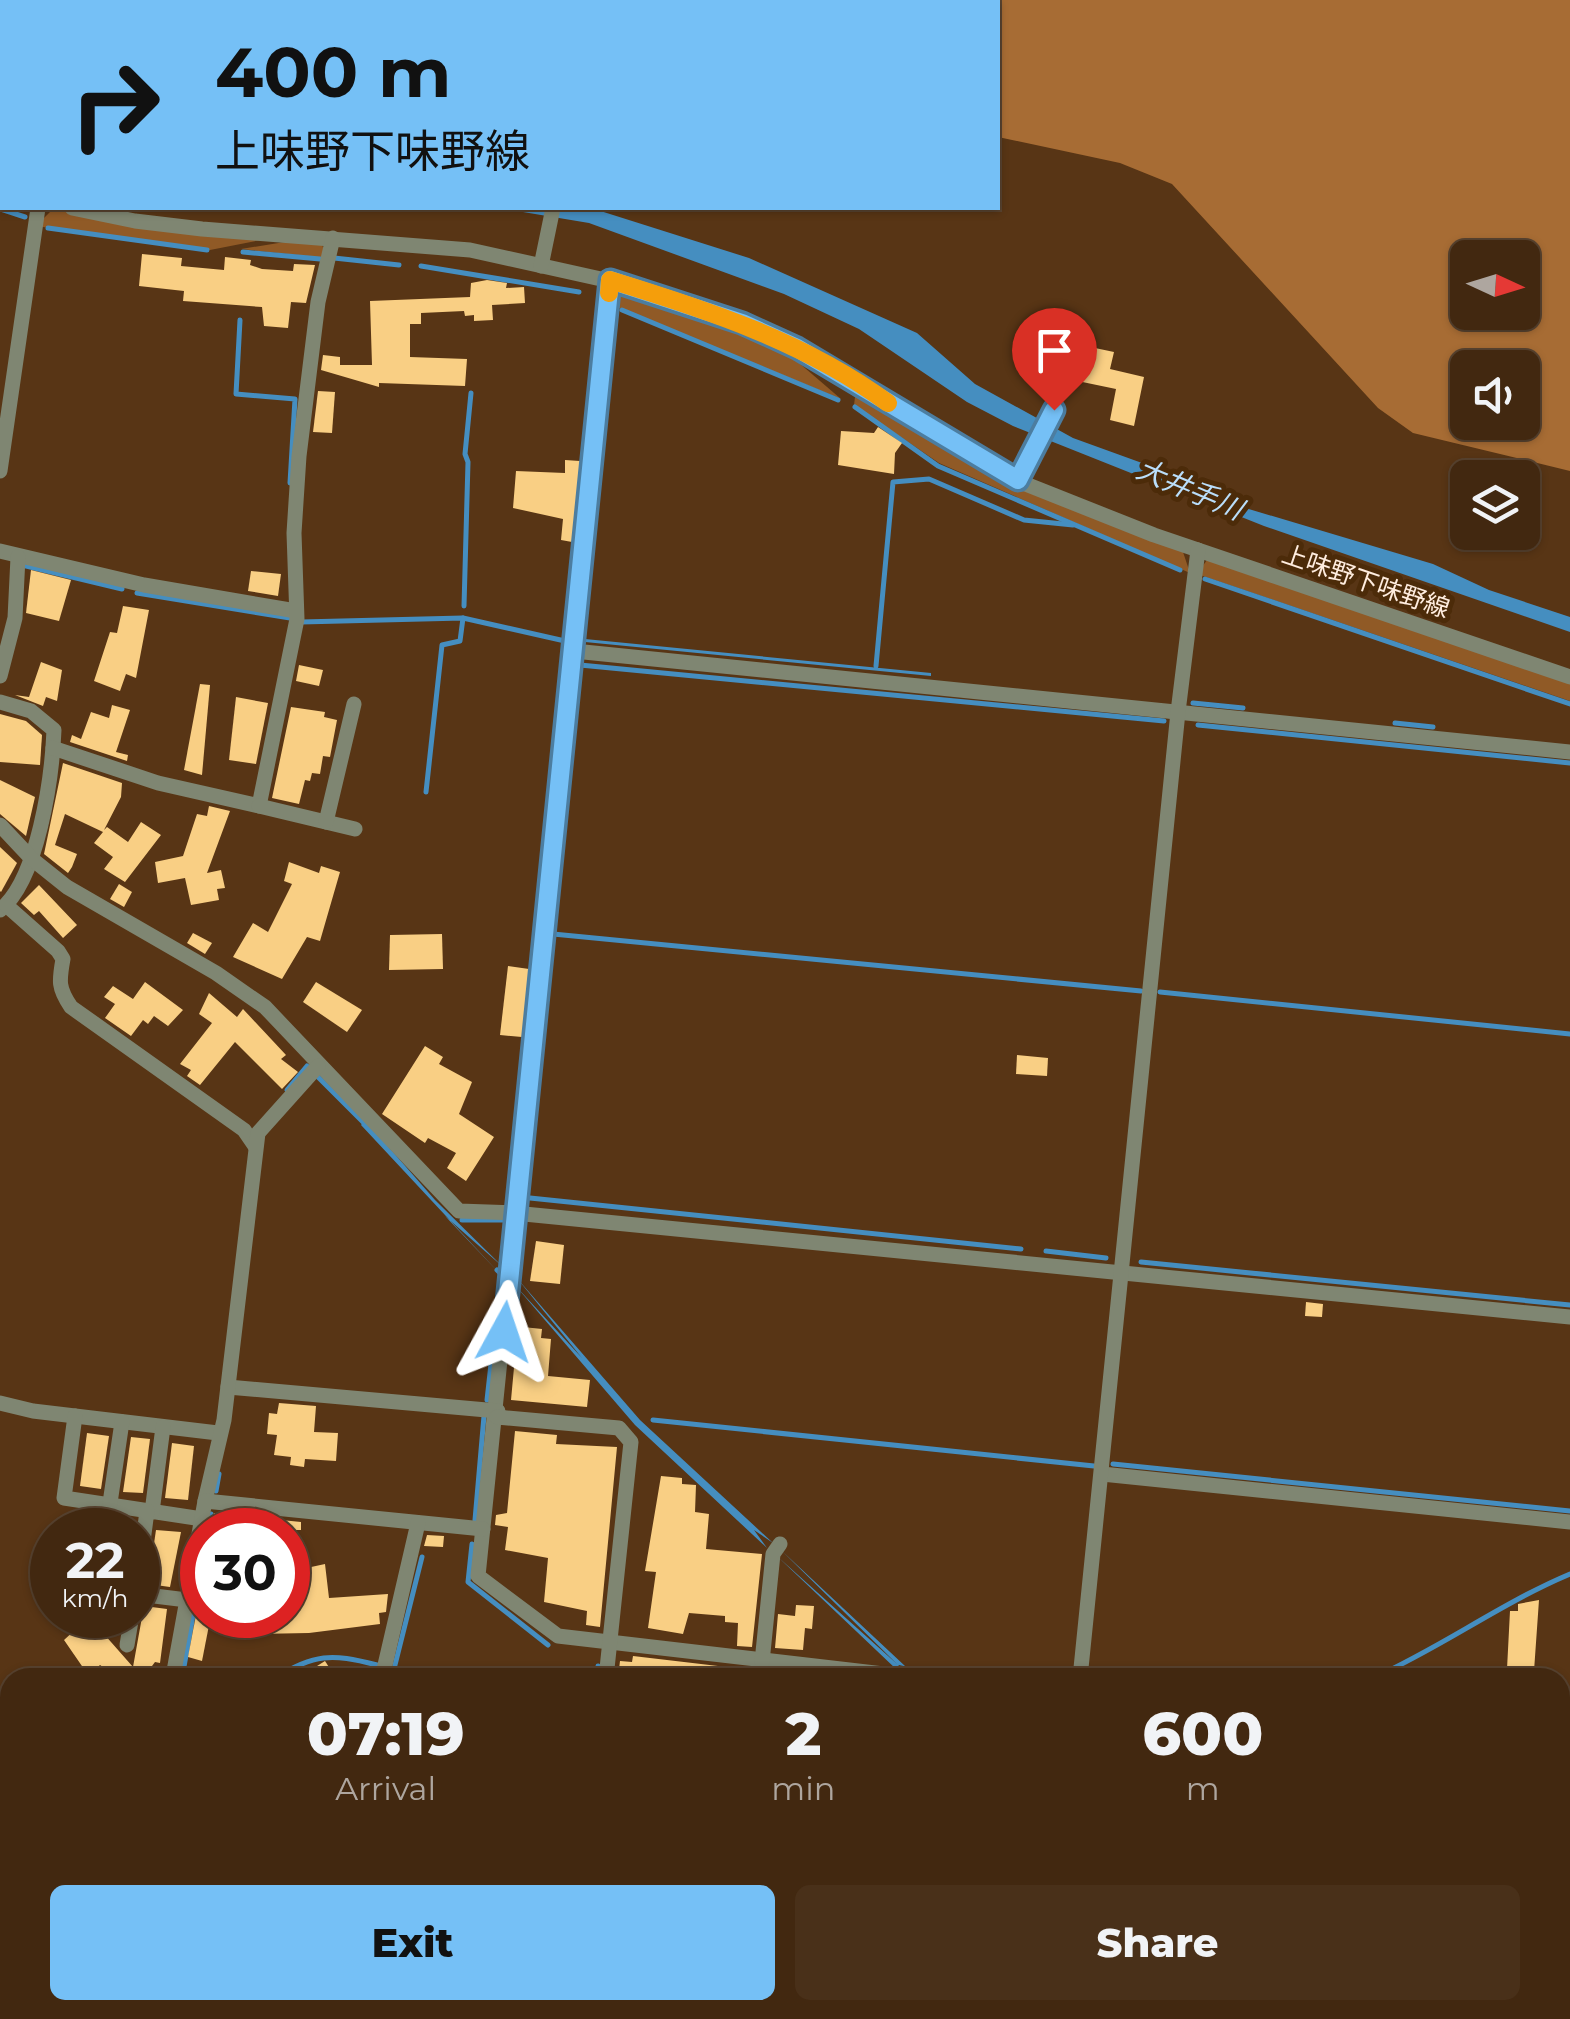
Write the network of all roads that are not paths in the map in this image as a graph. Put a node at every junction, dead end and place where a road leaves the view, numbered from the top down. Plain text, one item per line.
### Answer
1 (38, 210) edge
2 (93, 210) edge
3 (553, 210) edge
4 (136, 214) edge
5 (333, 238) junction
6 (542, 259) junction
7 (610, 280) junction
8 (1054, 410) dead end
9 (0, 471) edge
10 (1022, 473) junction
11 (1198, 550) junction
12 (0, 551) edge
13 (18, 558) junction
14 (296, 612) junction
15 (574, 651) junction
16 (0, 676) edge
17 (1570, 677) edge
18 (0, 702) edge
19 (354, 704) dead end
20 (1178, 712) junction
21 (53, 748) junction
22 (1570, 752) edge
23 (259, 806) junction
24 (326, 822) junction
25 (0, 825) edge
26 (355, 829) dead end
27 (32, 860) junction
28 (3, 908) edge
29 (318, 1066) junction
30 (255, 1146) junction
31 (514, 1213) junction
32 (1124, 1271) junction
33 (1570, 1317) edge
34 (228, 1386) junction
35 (0, 1403) edge
36 (497, 1414) junction
37 (75, 1416) junction
38 (122, 1422) junction
39 (164, 1427) junction
40 (218, 1434) junction
41 (1102, 1474) junction
42 (205, 1502) junction
43 (110, 1506) junction
44 (123, 1508) edge
45 (151, 1508) edge
46 (204, 1508) edge
47 (418, 1522) junction
48 (1570, 1522) edge
49 (483, 1529) junction
50 (780, 1544) dead end
51 (128, 1638) edge
52 (180, 1638) edge
53 (610, 1644) junction
54 (127, 1645) dead end
55 (762, 1662) junction
56 (175, 1668) edge
57 (384, 1668) edge
58 (607, 1668) edge
59 (820, 1668) edge
60 (1081, 1668) edge

1 - 9 street
2 - 4 street, 上味野下味野線
3 - 6 street
4 - 5 street, 上味野下味野線
5 - 6 street, 上味野下味野線
5 - 14 street
6 - 7 street, 上味野下味野線
7 - 10 street, 上味野下味野線
7 - 15 street
8 - 10 street
10 - 11 street, 上味野下味野線
11 - 17 street, 上味野下味野線
11 - 20 street
12 - 13 street
13 - 14 street
13 - 16 street
14 - 23 street
15 - 20 street
15 - 31 street
18 - 21 street
19 - 24 street
20 - 22 street
20 - 32 street
21 - 23 street
21 - 27 street
23 - 24 street
24 - 26 street
25 - 27 street
27 - 28 street
27 - 29 street
28 - 30 street
29 - 30 street
29 - 31 street
30 - 34 street
31 - 32 street
31 - 36 street
32 - 33 street
32 - 41 street
34 - 36 street
34 - 40 street
35 - 37 street
36 - 49 street
36 - 53 street
37 - 38 street
37 - 43 street
38 - 39 street
38 - 43 street
39 - 40 street
39 - 45 street
40 - 42 street
41 - 48 street
41 - 60 street
42 - 46 street
42 - 47 street
43 - 44 street
47 - 49 street
47 - 57 street
49 - 53 street
50 - 55 street
51 - 54 street
52 - 56 street
53 - 55 street
53 - 58 street
55 - 59 street

